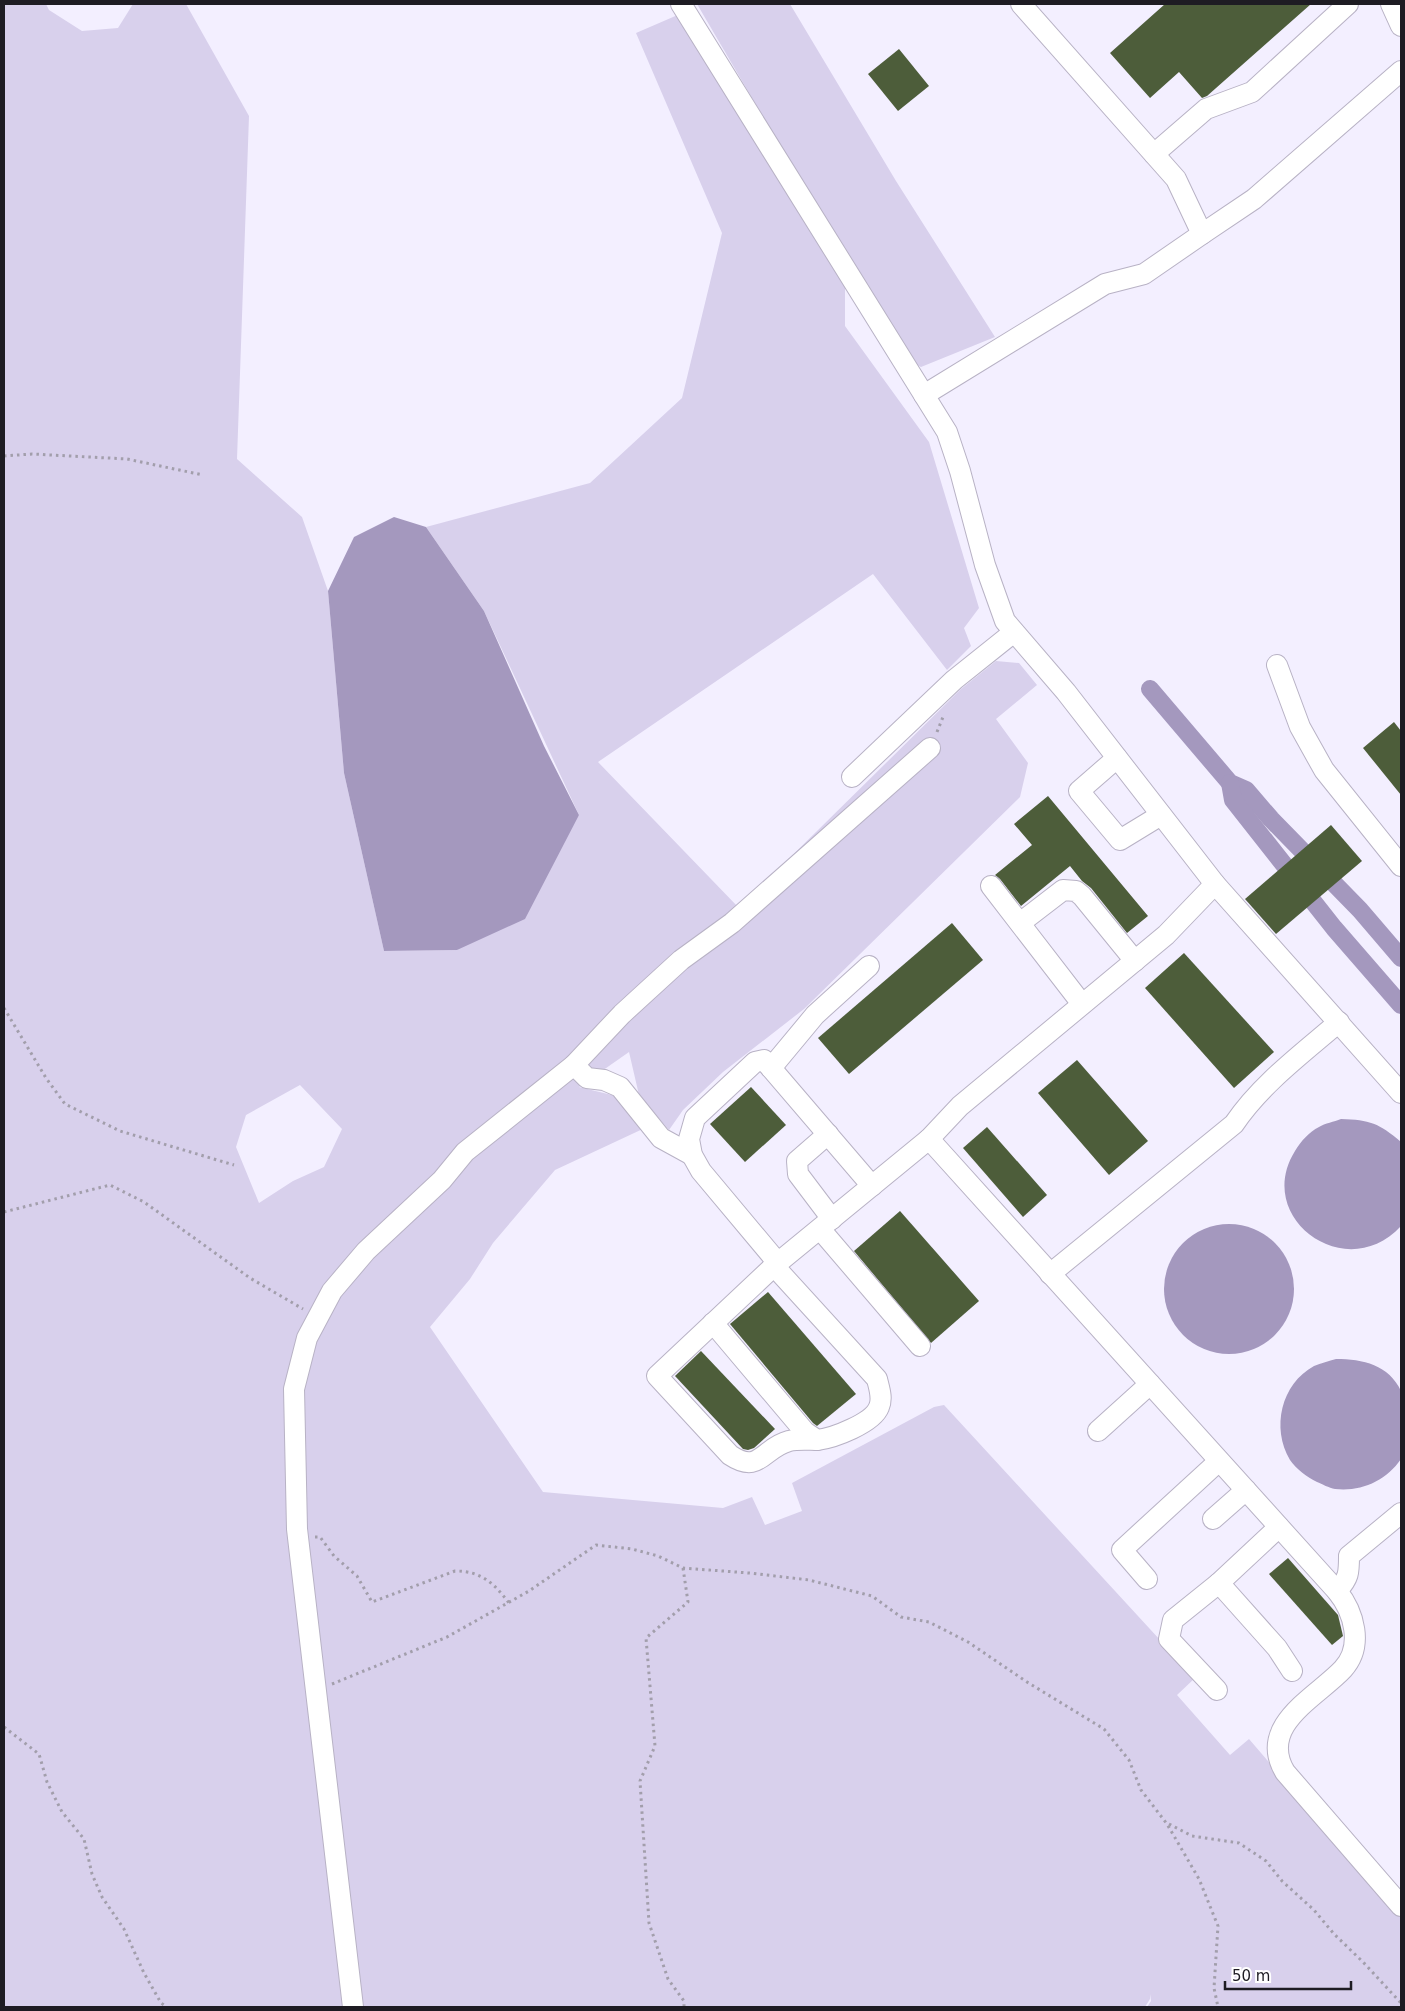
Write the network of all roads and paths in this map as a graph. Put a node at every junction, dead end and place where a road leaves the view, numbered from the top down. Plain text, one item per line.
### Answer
1 (681, 4) edge
2 (1021, 4) edge
3 (1348, 4) edge
4 (1391, 4) edge
5 (1401, 26) edge
6 (1401, 71) edge
7 (1154, 154) junction
8 (1202, 234) junction
9 (924, 395) junction
10 (4, 456) edge
11 (203, 475) dead end
12 (1009, 627) junction
13 (1277, 665) dead end
14 (930, 748) dead end
15 (1117, 758) junction
16 (852, 777) dead end
17 (1161, 814) junction
18 (1401, 864) edge
19 (1215, 884) junction
20 (991, 886) dead end
21 (1020, 923) junction
22 (1135, 961) junction
23 (869, 966) dead end
24 (1082, 1004) junction
25 (4, 1008) edge
26 (1339, 1022) junction
27 (574, 1064) junction
28 (771, 1068) junction
29 (1401, 1092) edge
30 (828, 1134) junction
31 (929, 1139) junction
32 (692, 1155) junction
33 (234, 1165) dead end
34 (872, 1186) junction
35 (4, 1212) edge
36 (826, 1224) junction
37 (776, 1264) junction
38 (1050, 1274) junction
39 (318, 1318) junction
40 (713, 1323) junction
41 (920, 1346) dead end
42 (1150, 1384) junction
43 (1098, 1431) dead end
44 (817, 1440) junction
45 (1219, 1461) junction
46 (1246, 1490) junction
47 (1401, 1513) edge
48 (1213, 1519) dead end
49 (1279, 1527) junction
50 (298, 1536) junction
51 (683, 1568) junction
52 (1147, 1579) dead end
53 (1219, 1582) junction
54 (1337, 1591) junction
55 (509, 1603) junction
56 (1292, 1671) dead end
57 (1217, 1690) dead end
58 (316, 1691) junction
59 (4, 1728) edge
60 (1167, 1824) junction
61 (1401, 1906) edge
62 (1401, 2003) edge
63 (166, 2007) edge
64 (353, 2007) edge
65 (684, 2007) edge
66 (1218, 2007) edge

1 - 9 street
2 - 7 street
3 - 7 street
4 - 5 street
6 - 8 street
7 - 8 street
8 - 9 street
9 - 12 street
10 - 11 path
12 - 15 street
12 - 16 street
13 - 18 street
14 - 27 street
15 - 17 street
15 - 17 street
17 - 19 street
19 - 22 street
19 - 26 street
20 - 21 street
21 - 22 street
21 - 24 street
22 - 24 street
23 - 28 street
24 - 31 street
25 - 33 path
26 - 29 street
26 - 38 street
27 - 32 street
27 - 39 street
28 - 30 street
28 - 32 street
30 - 34 street
30 - 36 street
31 - 34 street
31 - 38 street
32 - 37 street
34 - 36 street
35 - 39 path
36 - 37 street
36 - 41 street
37 - 40 street
37 - 44 street
38 - 42 street
39 - 50 street
40 - 44 street
40 - 44 street
42 - 43 street
42 - 45 street
45 - 46 street
45 - 52 street
46 - 48 street
46 - 49 street
47 - 54 street
49 - 53 street
49 - 54 street
50 - 55 path
50 - 58 street
51 - 55 path
51 - 60 path
51 - 65 path
53 - 56 street
53 - 57 street
54 - 61 street
55 - 58 path
58 - 64 street
59 - 63 path
60 - 62 path
60 - 66 path

